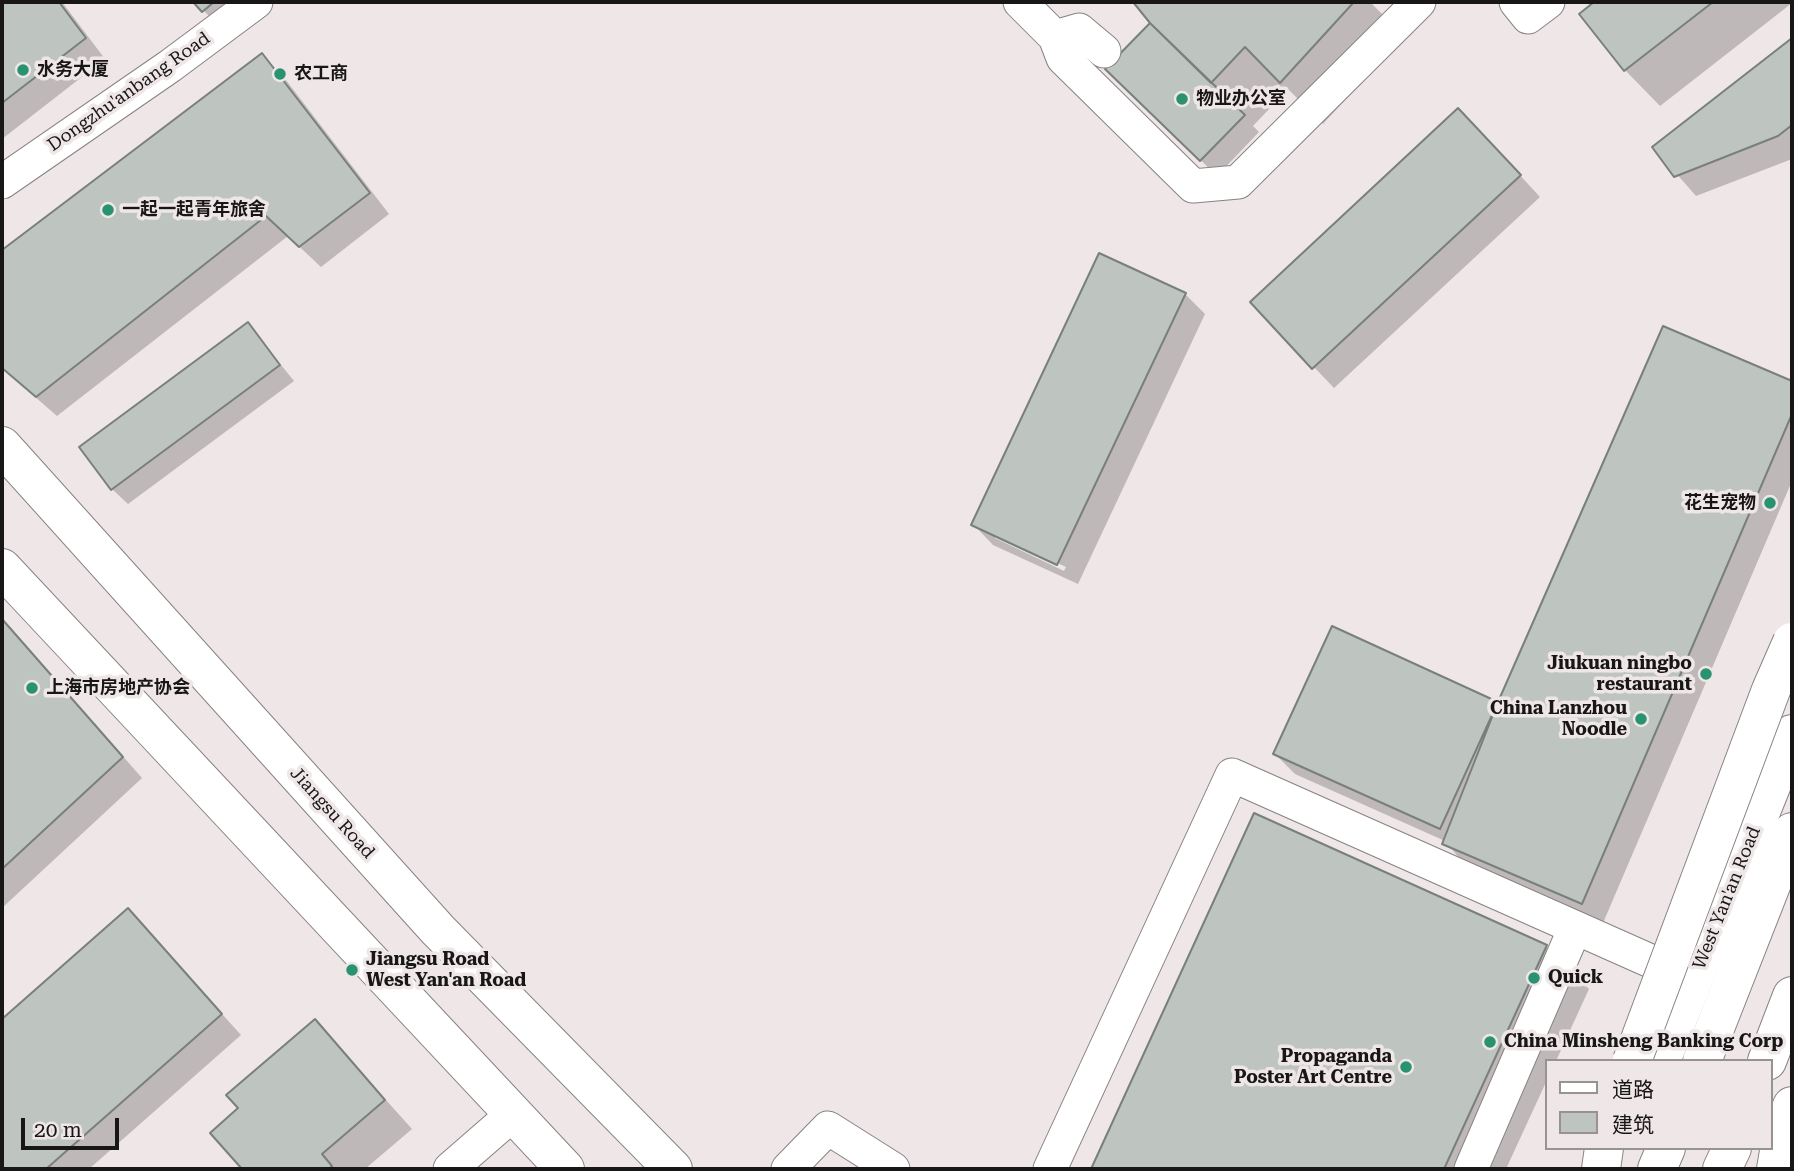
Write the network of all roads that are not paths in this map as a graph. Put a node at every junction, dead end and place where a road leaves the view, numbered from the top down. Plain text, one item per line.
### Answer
1 (256, 2) edge
2 (1020, 2) edge
3 (1419, 2) edge
4 (1516, 2) edge
5 (1548, 2) edge
6 (1055, 37) junction
7 (1104, 51) dead end
8 (2, 182) edge
9 (2, 446) edge
10 (2, 568) edge
11 (1792, 642) edge
12 (1792, 734) edge
13 (1792, 832) edge
14 (1575, 928) junction
15 (1694, 980) junction
16 (1792, 996) edge
17 (1633, 1059) edge
18 (1662, 1059) edge
19 (1703, 1059) edge
20 (1767, 1059) edge
21 (1792, 1106) edge
22 (512, 1115) junction
23 (1604, 1150) edge
24 (1622, 1150) edge
25 (1665, 1150) edge
26 (1730, 1150) edge
27 (1792, 1163) edge
28 (450, 1169) edge
29 (565, 1169) edge
30 (673, 1169) edge
31 (788, 1169) edge
32 (893, 1169) edge
33 (1049, 1169) edge
34 (1471, 1169) edge
35 (1601, 1169) edge
36 (1613, 1169) edge
37 (1657, 1169) edge
38 (1722, 1169) edge
39 (1776, 1169) edge
40 (1789, 1169) edge

1 - 8 street, Dongzhu'anbang Road
2 - 6 street
3 - 6 street
4 - 5 street
6 - 7 street
9 - 30 main road, Jiangsu Road
10 - 22 main road
11 - 17 main road, bridge
12 - 15 main road, West Yan'an Road
13 - 19 main road
14 - 15 street
14 - 33 street
14 - 34 street
15 - 18 main road, West Yan'an Road
16 - 20 main road
21 - 39 main road
22 - 28 street
22 - 29 main road
23 - 35 main road
24 - 36 main road
25 - 37 main road
26 - 38 main road
27 - 40 main road
31 - 32 street

